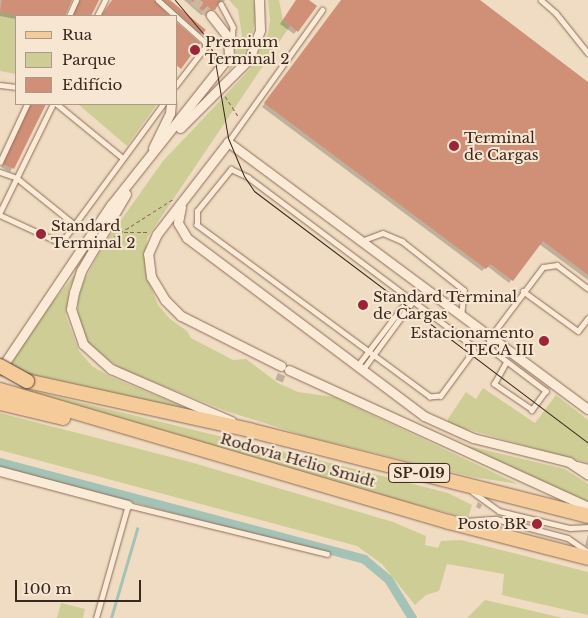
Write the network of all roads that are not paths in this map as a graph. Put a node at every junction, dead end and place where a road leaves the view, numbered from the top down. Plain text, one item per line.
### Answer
1 (76, 0) edge
2 (105, 0) edge
3 (158, 0) edge
4 (259, 0) edge
5 (541, 0) edge
6 (221, 4) dead end
7 (322, 10) dead end
8 (69, 15) edge
9 (98, 15) edge
10 (175, 15) edge
11 (211, 15) tunnel mouth
12 (178, 18) edge
13 (588, 53) edge
14 (229, 56) junction
15 (178, 83) edge
16 (0, 84) edge
17 (15, 87) edge
18 (27, 105) edge
19 (53, 105) edge
20 (58, 105) edge
21 (162, 105) edge
22 (170, 105) edge
23 (228, 142) junction
24 (154, 153) junction
25 (123, 158) junction
26 (0, 162) edge
27 (144, 165) junction
28 (0, 172) edge
29 (17, 178) junction
30 (182, 197) junction
31 (0, 213) edge
32 (74, 224) junction
33 (180, 230) junction
34 (158, 233) junction
35 (360, 241) junction
36 (588, 288) edge
37 (524, 291) junction
38 (411, 299) junction
39 (462, 315) junction
40 (588, 318) edge
41 (489, 335) junction
42 (369, 350) junction
43 (374, 354) junction
44 (506, 362) junction
45 (361, 366) junction
46 (0, 368) edge
47 (0, 375) edge
48 (27, 381) junction
49 (551, 382) junction
50 (542, 388) junction
51 (0, 390) edge
52 (0, 402) edge
53 (21, 402) junction
54 (586, 404) edge
55 (250, 430) junction
56 (569, 462) junction
57 (588, 467) edge
58 (0, 471) edge
59 (588, 475) edge
60 (463, 484) junction
61 (128, 505) junction
62 (588, 507) edge
63 (588, 516) edge
64 (449, 522) junction
65 (588, 527) edge
66 (588, 552) edge
67 (327, 554) dead end
68 (588, 558) edge
69 (96, 618) edge

1 - 8 lane
2 - 9 lane
3 - 10 lane
4 - 24 street
5 - 13 lane
6 - 14 lane
7 - 23 lane
11 - 14 street
12 - 15 lane
14 - 24 street
16 - 17 lane
18 - 26 lane
19 - 29 lane
20 - 25 lane
21 - 25 lane
22 - 27 street
23 - 30 street
23 - 35 street
24 - 27 street
25 - 32 lane
27 - 46 street
27 - 55 street
28 - 29 lane
29 - 31 lane
29 - 32 lane
30 - 33 street
30 - 34 street
31 - 32 lane
33 - 34 street
33 - 45 street
34 - 62 street
35 - 39 street
35 - 39 lane
36 - 37 lane
37 - 40 lane
37 - 41 lane
38 - 42 lane
38 - 42 lane
38 - 43 lane
38 - 43 lane
39 - 41 street
41 - 44 lane
41 - 49 street
42 - 43 lane
42 - 45 lane
43 - 45 lane
44 - 50 lane
44 - 50 lane
45 - 56 street
46 - 48 main road, bridge
47 - 48 main road, Rodovia Hélio Smidt / SP-019, bridge
48 - 55 main road, Rodovia Hélio Smidt / SP-019
49 - 50 lane
49 - 54 street
51 - 53 main road
52 - 53 main road
53 - 64 main road, Rodovia Hélio Smidt / SP-019
55 - 60 main road, Rodovia Hélio Smidt / SP-019
56 - 57 lane
56 - 59 street
58 - 61 street
60 - 63 main road, Rodovia Hélio Smidt / SP-019
60 - 65 lane
61 - 67 lane
61 - 69 lane
64 - 66 lane
64 - 68 main road, Rodovia Hélio Smidt / SP-019

